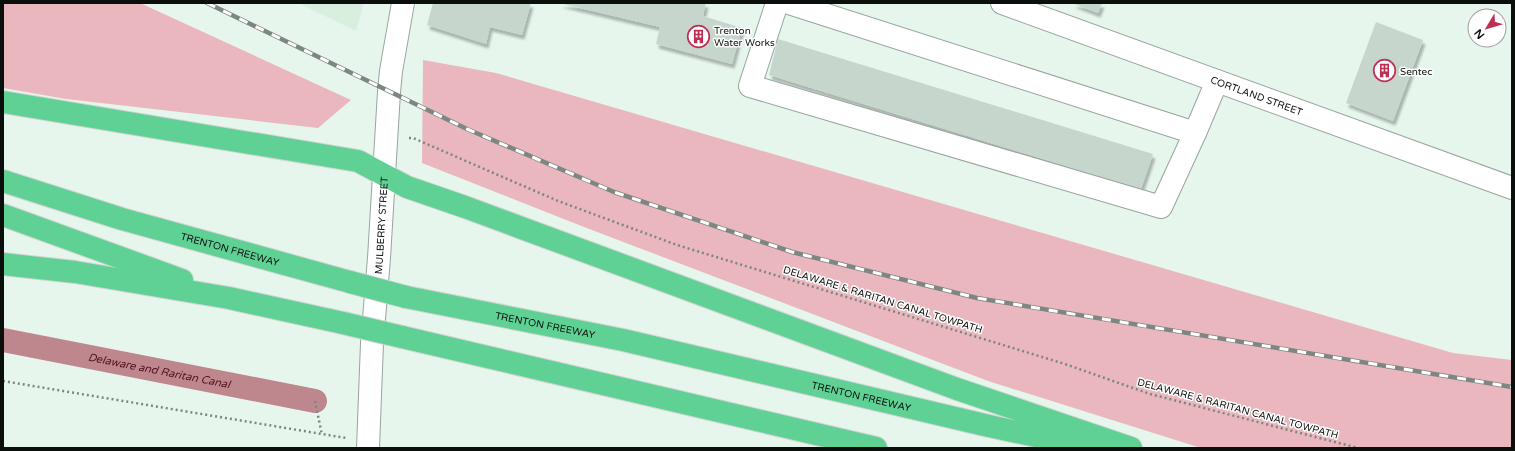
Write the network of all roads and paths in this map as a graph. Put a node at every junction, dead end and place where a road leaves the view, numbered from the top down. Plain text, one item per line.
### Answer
1 (403, 3) edge
2 (777, 3) edge
3 (789, 3) edge
4 (1002, 3) edge
5 (1026, 7) edge
6 (1217, 81) junction
7 (3, 102) edge
8 (1194, 133) junction
9 (413, 138) dead end
10 (383, 175) junction
11 (3, 181) edge
12 (1512, 188) edge
13 (3, 215) edge
14 (3, 264) edge
15 (229, 298) junction
16 (3, 380) edge
17 (315, 401) dead end
18 (322, 434) junction
19 (346, 438) dead end
20 (368, 448) edge
21 (876, 448) edge
22 (1093, 448) edge
23 (1131, 448) edge
24 (1358, 448) edge

1 - 10 street, MULBERRY STREET
2 - 8 street
3 - 8 street
4 - 5 street, CORTLAND STREET
5 - 6 street, CORTLAND STREET
6 - 8 street
6 - 12 street, CORTLAND STREET
7 - 10 highway
9 - 24 path, DELAWARE & RARITAN CANAL TOWPATH
10 - 20 street, MULBERRY STREET
10 - 23 highway
11 - 22 highway, TRENTON FREEWAY, bridge
13 - 15 highway
14 - 15 highway
15 - 21 highway, bridge
16 - 18 path
17 - 18 path
18 - 19 path

